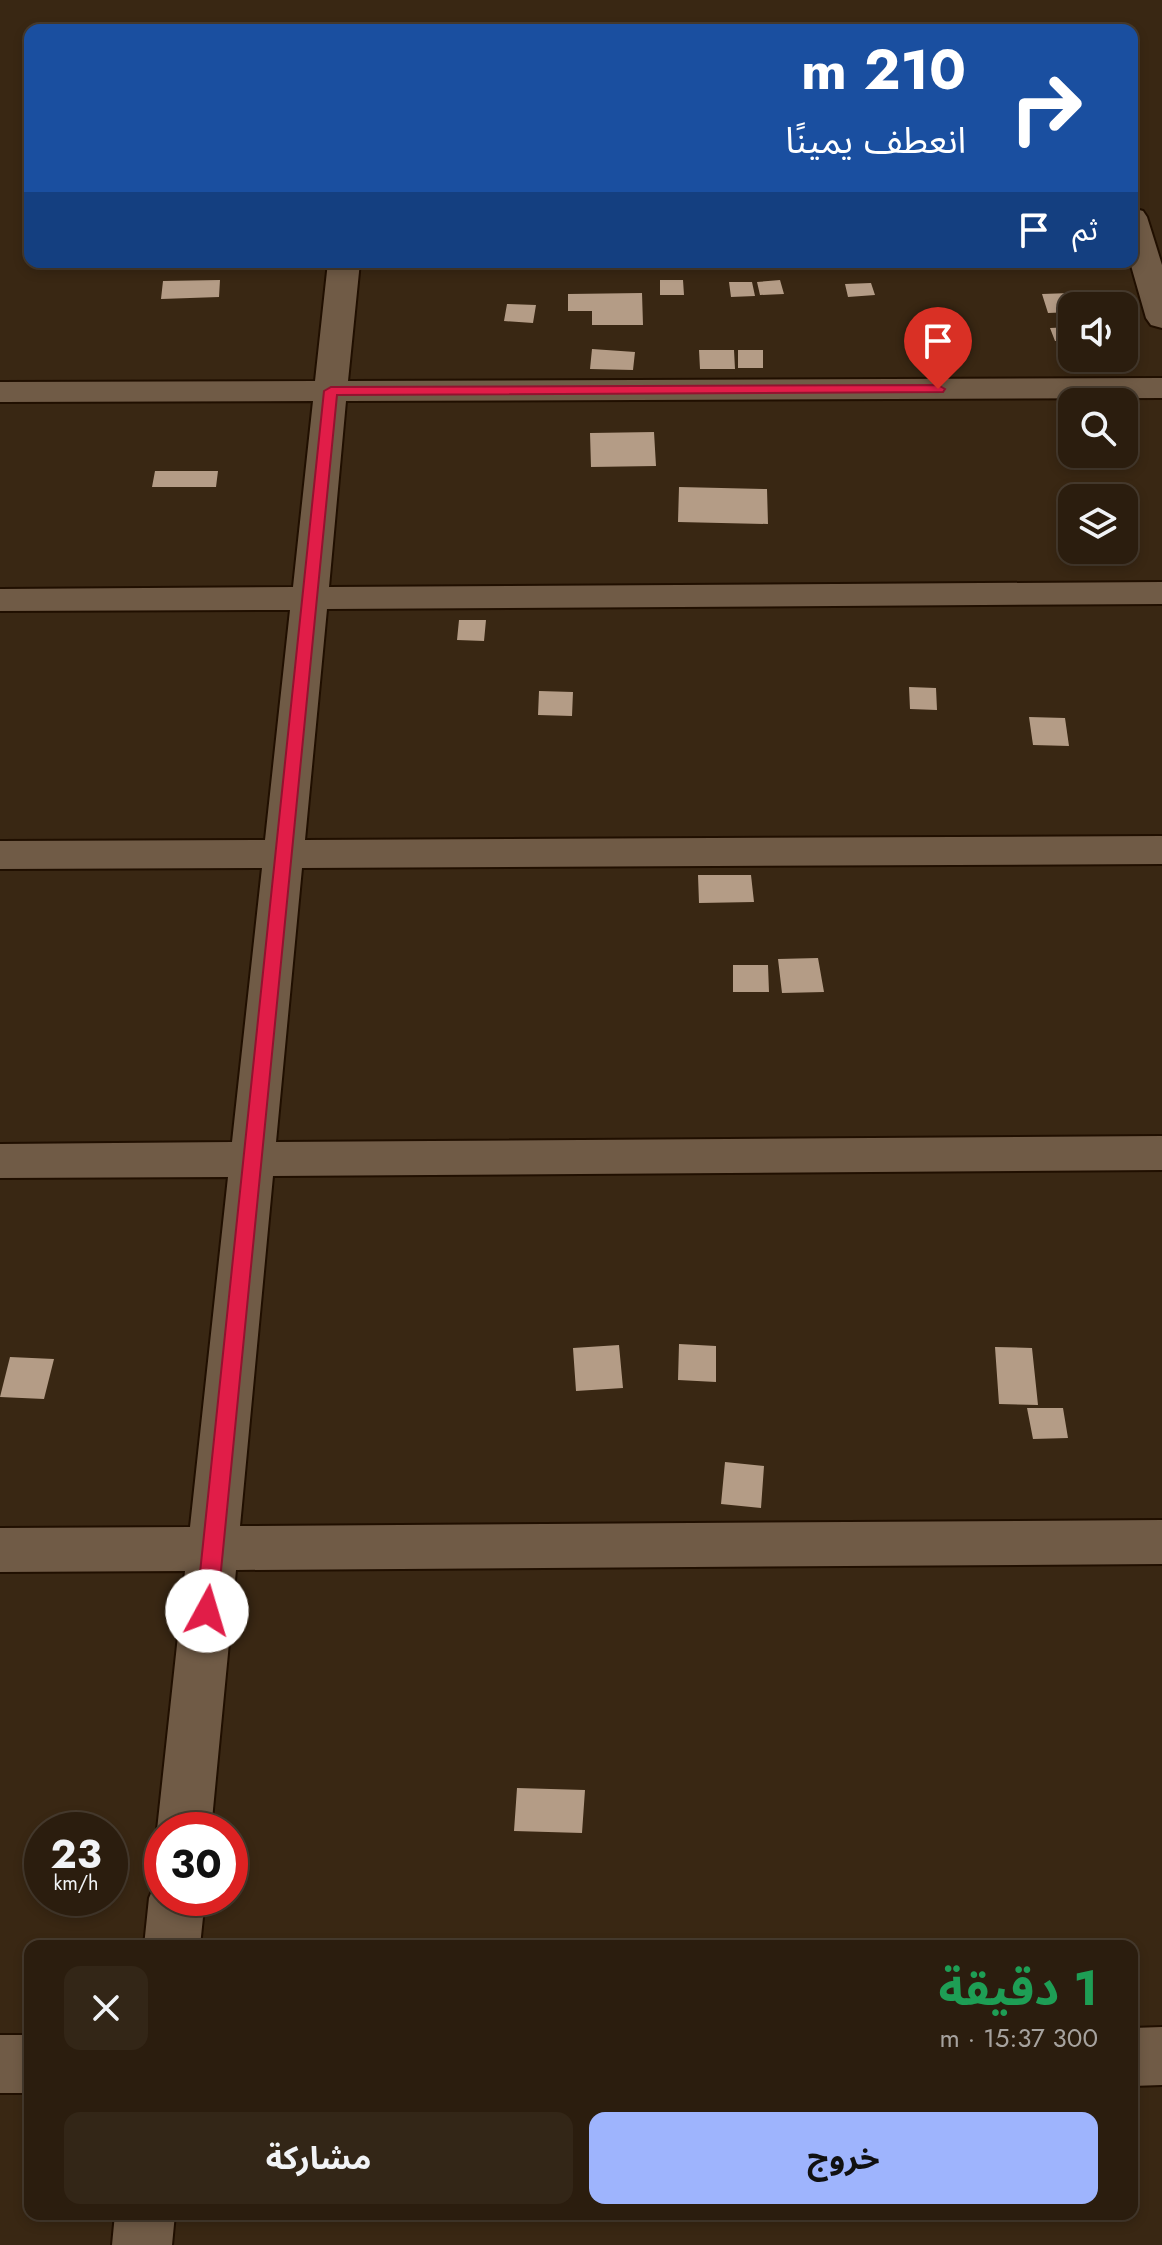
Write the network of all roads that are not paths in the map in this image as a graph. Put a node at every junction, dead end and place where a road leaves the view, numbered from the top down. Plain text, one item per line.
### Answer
1 (1138, 207) edge
2 (1162, 207) edge
3 (1138, 237) edge
4 (343, 268) edge
5 (1162, 318) edge
6 (1162, 388) edge
7 (331, 391) junction
8 (0, 392) edge
9 (1162, 593) edge
10 (310, 598) junction
11 (0, 600) edge
12 (1162, 850) edge
13 (284, 854) junction
14 (0, 855) edge
15 (1162, 1153) edge
16 (252, 1159) junction
17 (0, 1161) edge
18 (1162, 1542) edge
19 (213, 1548) junction
20 (0, 1550) edge
21 (186, 1812) edge
22 (175, 1916) edge
23 (173, 1940) edge
24 (1162, 2056) edge
25 (1138, 2057) edge
26 (0, 2064) edge
27 (24, 2064) edge
28 (144, 2220) edge
29 (142, 2245) edge

1 - 2 street
3 - 5 street
4 - 7 street
6 - 7 street
7 - 8 street
7 - 10 street
9 - 10 street
10 - 11 street
10 - 13 street
12 - 13 street
13 - 14 street
13 - 16 street
15 - 16 street
16 - 17 street
16 - 19 street
18 - 19 street
19 - 20 street
19 - 21 street
22 - 23 street
24 - 25 street
26 - 27 street
28 - 29 street

